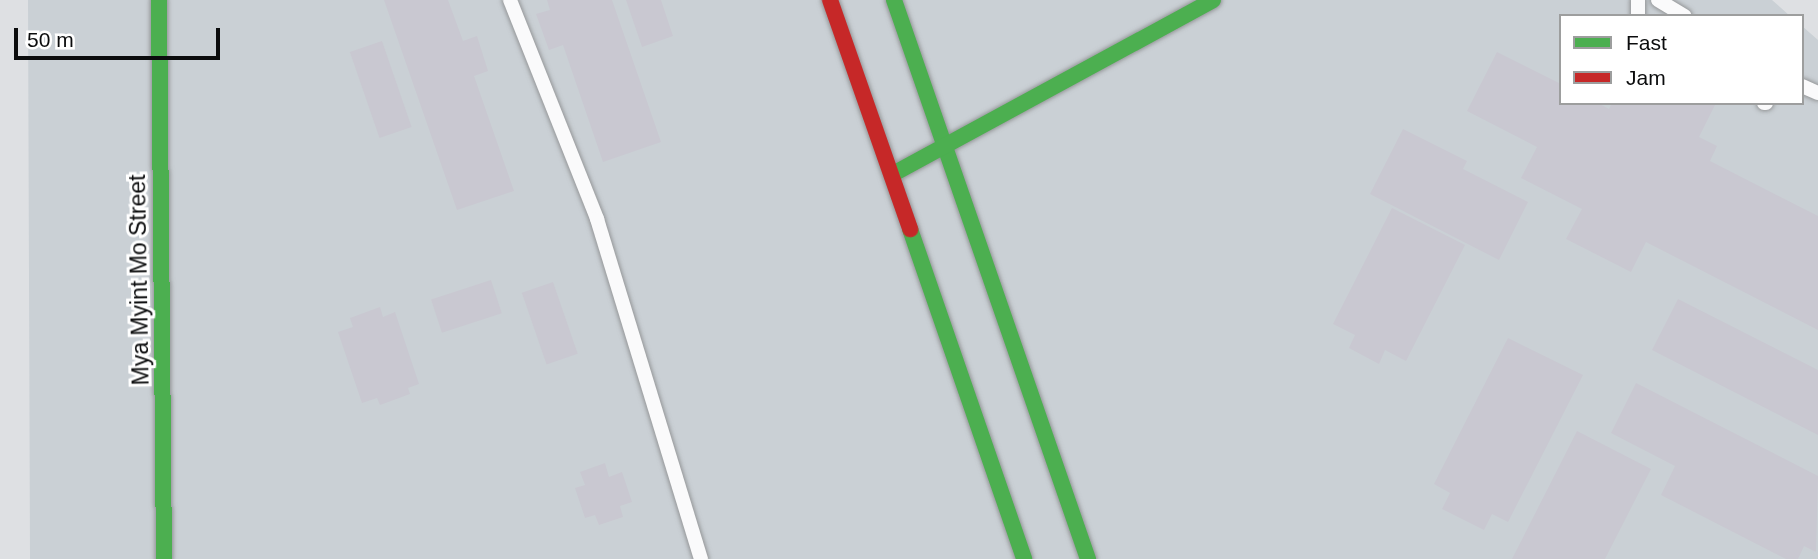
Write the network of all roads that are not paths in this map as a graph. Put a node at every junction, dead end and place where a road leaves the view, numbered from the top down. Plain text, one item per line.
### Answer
1 (159, 0) edge
2 (510, 0) edge
3 (830, 0) edge
4 (894, 0) edge
5 (1213, 0) edge
6 (1658, 0) edge
7 (1193, 5) edge
8 (1682, 14) edge
9 (944, 150) junction
10 (894, 174) junction
11 (164, 559) edge
12 (701, 559) edge
13 (1024, 559) edge
14 (1088, 559) edge

1 - 11 main road, Mya Myint Mo Street
2 - 12 lane
3 - 10 main road
4 - 9 main road
5 - 7 main road
6 - 8 lane
7 - 9 main road
9 - 10 main road
9 - 14 main road
10 - 13 main road

